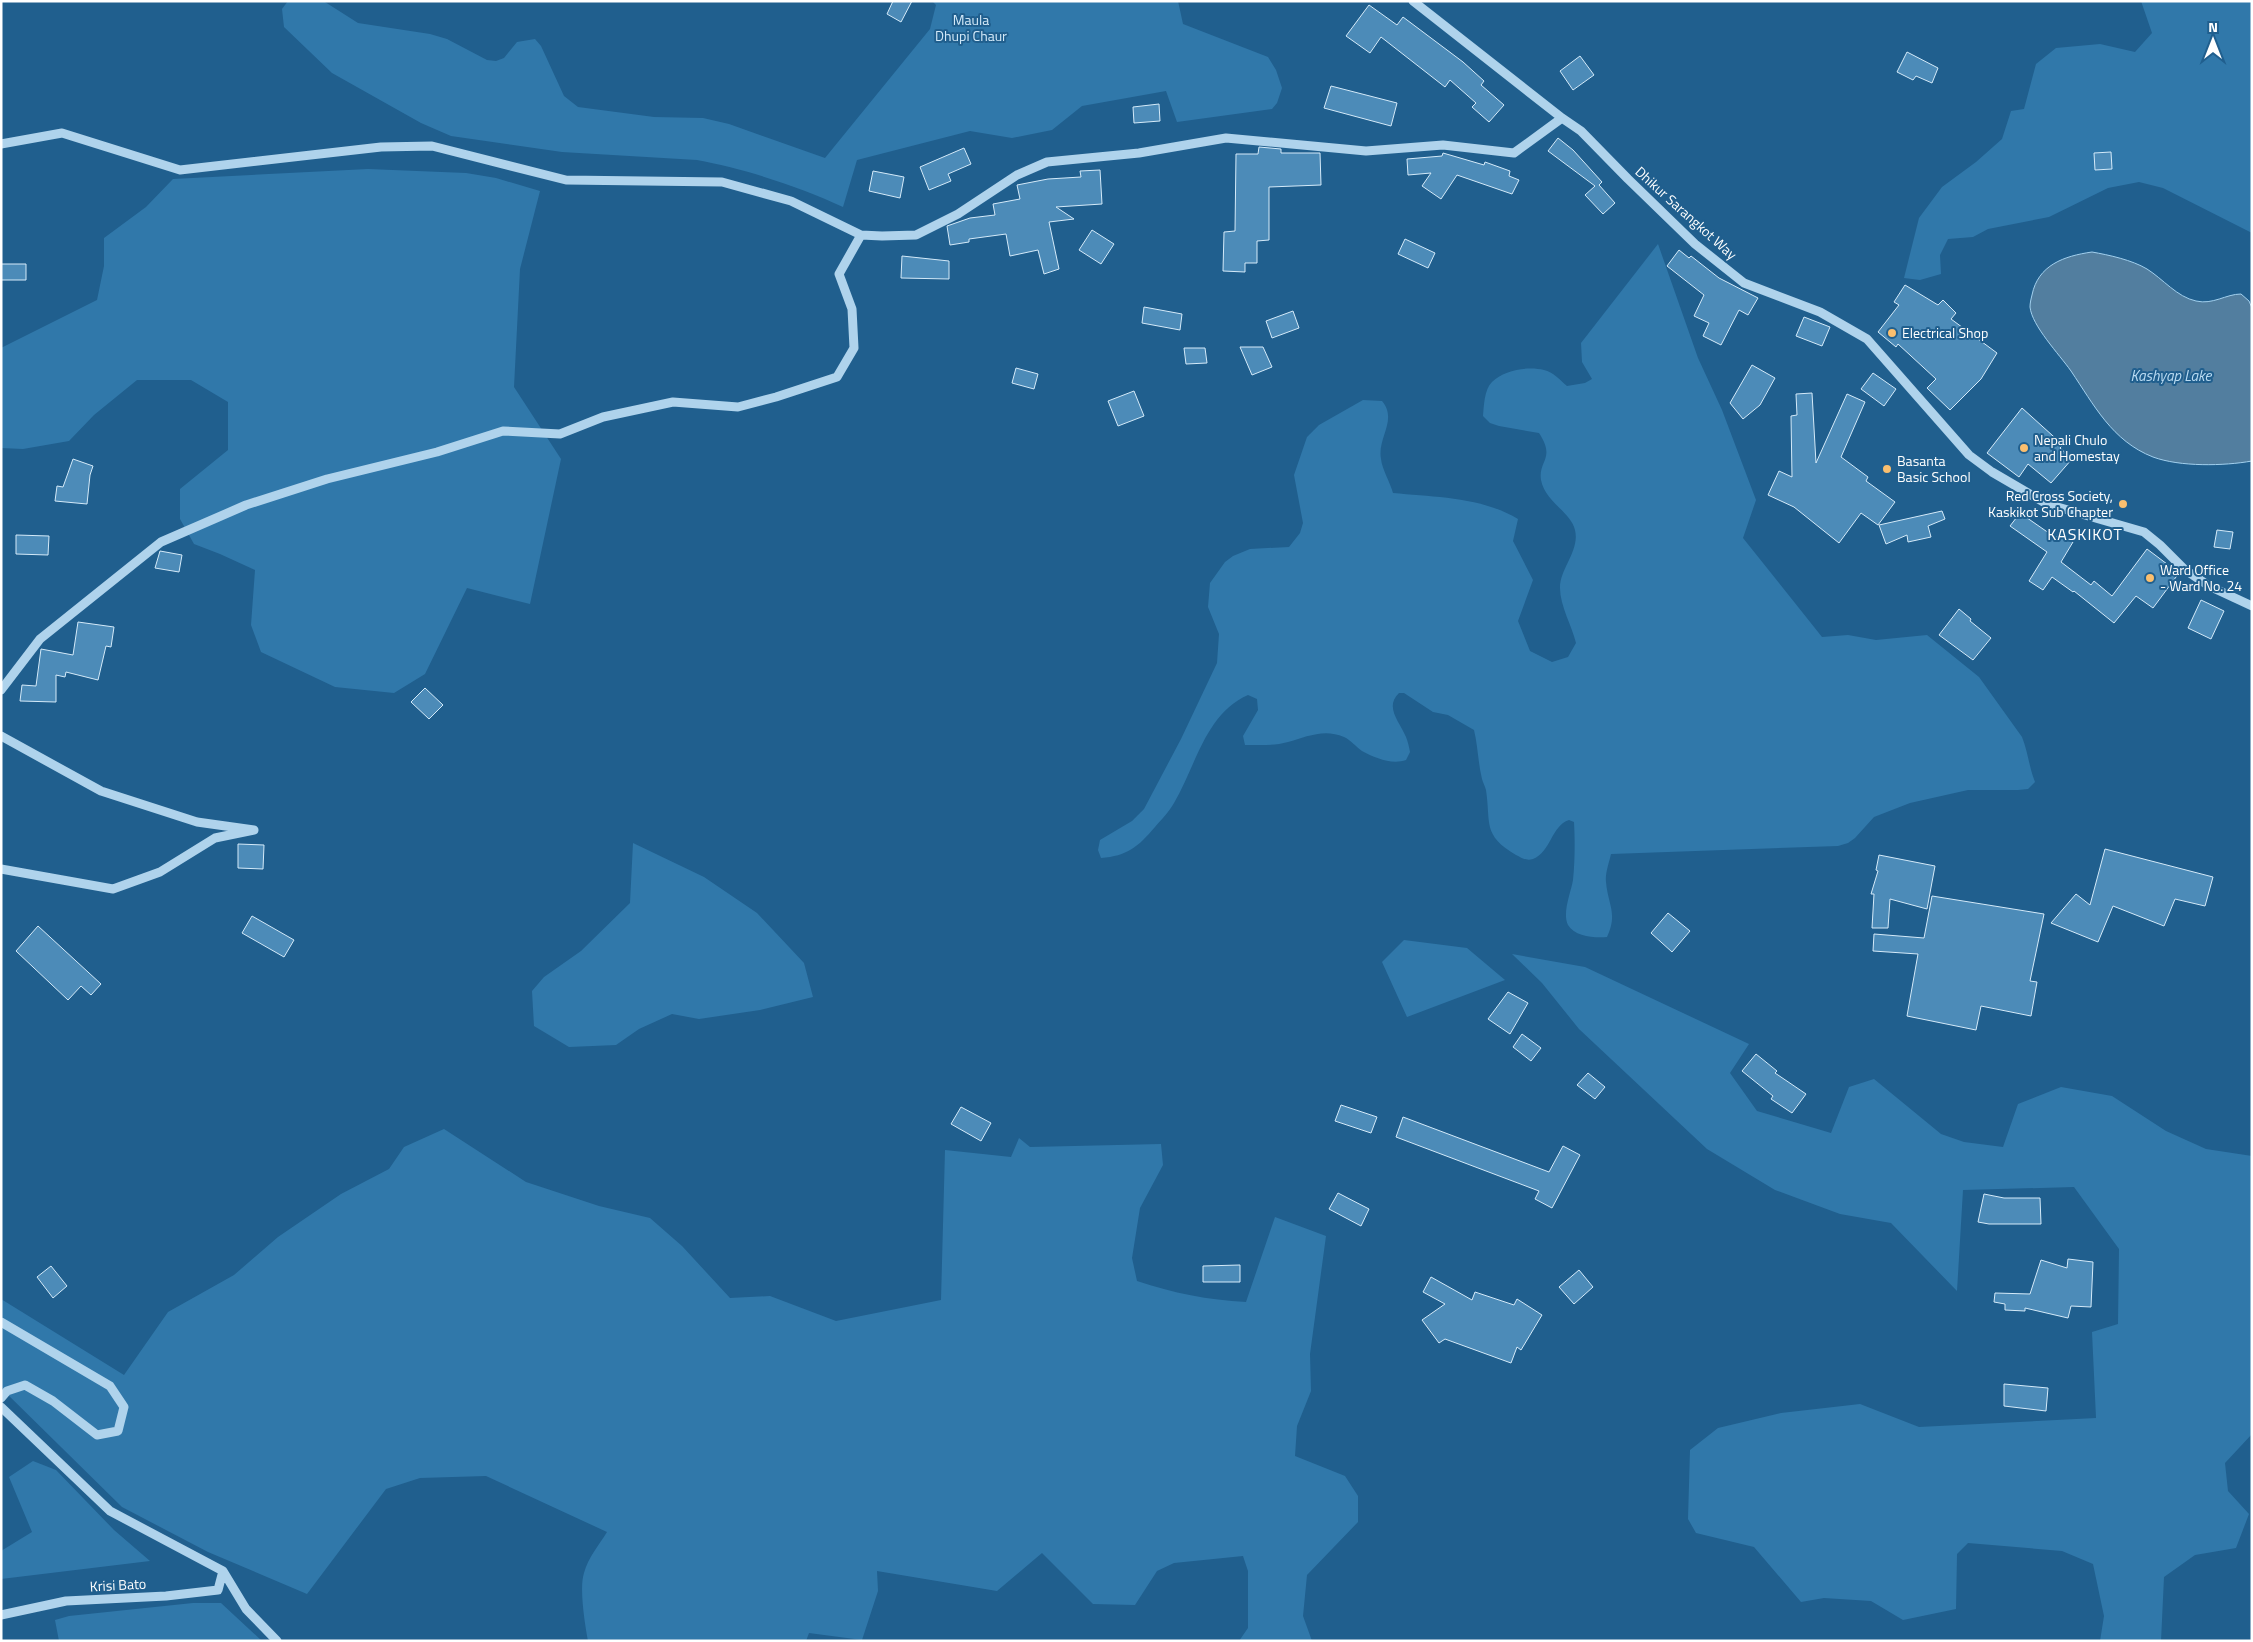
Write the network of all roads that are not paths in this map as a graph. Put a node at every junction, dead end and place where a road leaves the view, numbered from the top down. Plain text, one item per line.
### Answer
1 (1413, 1) edge
2 (1562, 118) junction
3 (1, 144) edge
4 (861, 235) junction
5 (2252, 606) edge
6 (1, 690) edge
7 (1, 736) edge
8 (1, 869) edge
9 (1, 1322) edge
10 (1, 1398) edge
11 (1, 1408) edge
12 (223, 1571) junction
13 (1, 1615) edge
14 (277, 1641) edge

1 - 2 street, Dhikur Sarangkot Way
2 - 4 street
2 - 5 street, Dhikur Sarangkot Way
3 - 4 street
4 - 6 street
7 - 8 street
9 - 10 street
11 - 12 street
12 - 13 street, Krisi Bato
12 - 14 street

